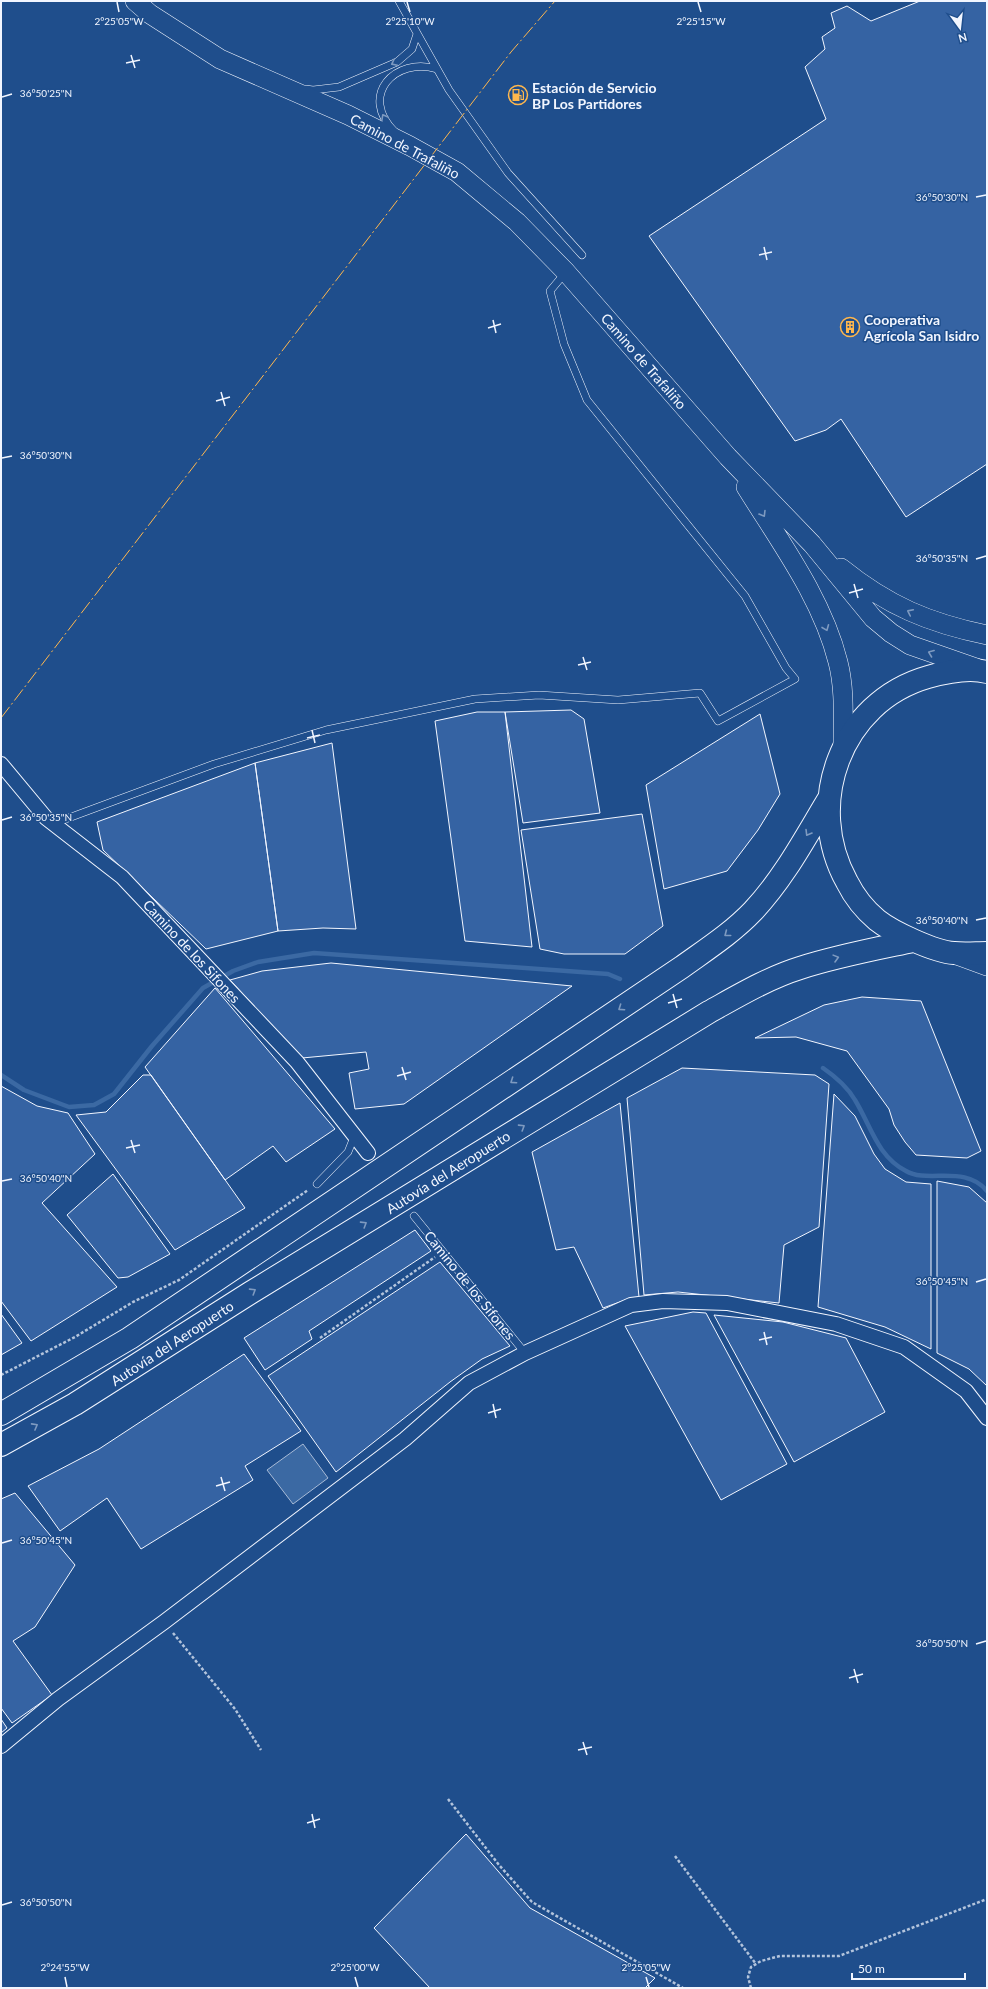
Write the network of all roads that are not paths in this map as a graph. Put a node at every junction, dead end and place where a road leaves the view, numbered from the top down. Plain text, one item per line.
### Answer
1 (135, 1) edge
2 (398, 1) edge
3 (417, 34) junction
4 (437, 69) junction
5 (272, 82) junction
6 (410, 146) junction
7 (582, 255) dead end
8 (566, 272) junction
9 (728, 457) junction
10 (812, 544) junction
11 (987, 635) edge
12 (984, 671) edge
13 (843, 746) junction
14 (1, 764) edge
15 (828, 800) junction
16 (55, 823) junction
17 (913, 941) junction
18 (987, 952) edge
19 (952, 953) junction
20 (987, 966) edge
21 (354, 1137) junction
22 (368, 1153) dead end
23 (317, 1184) road end
24 (414, 1216) dead end
25 (526, 1354) junction
26 (1, 1414) edge
27 (987, 1418) edge
28 (1, 1445) edge
29 (1, 1746) edge

1 - 5 street, Camino de Trafaliño
2 - 3 lane
3 - 4 lane
3 -> 5 lane
6 -> 4 lane
4 - 7 lane
5 - 6 street, Camino de Trafaliño
6 - 8 street, Camino de Trafaliño
8 - 9 street, Camino de Trafaliño
8 - 16 lane
9 - 10 street
9 -> 13 street
11 -> 10 street
12 -> 10 street
12 - 13 highway
13 - 15 highway
14 - 16 street, Camino de los Sifones
15 - 17 highway
15 -> 26 highway, Autovía del Aeropuerto
16 - 21 street, Camino de los Sifones
17 - 19 highway
28 -> 17 highway, Autovía del Aeropuerto
18 - 19 highway
19 - 20 street
21 - 22 street, Camino de los Sifones
21 - 23 lane
24 - 25 lane, Camino de los Sifones
25 - 27 street
25 - 29 street

